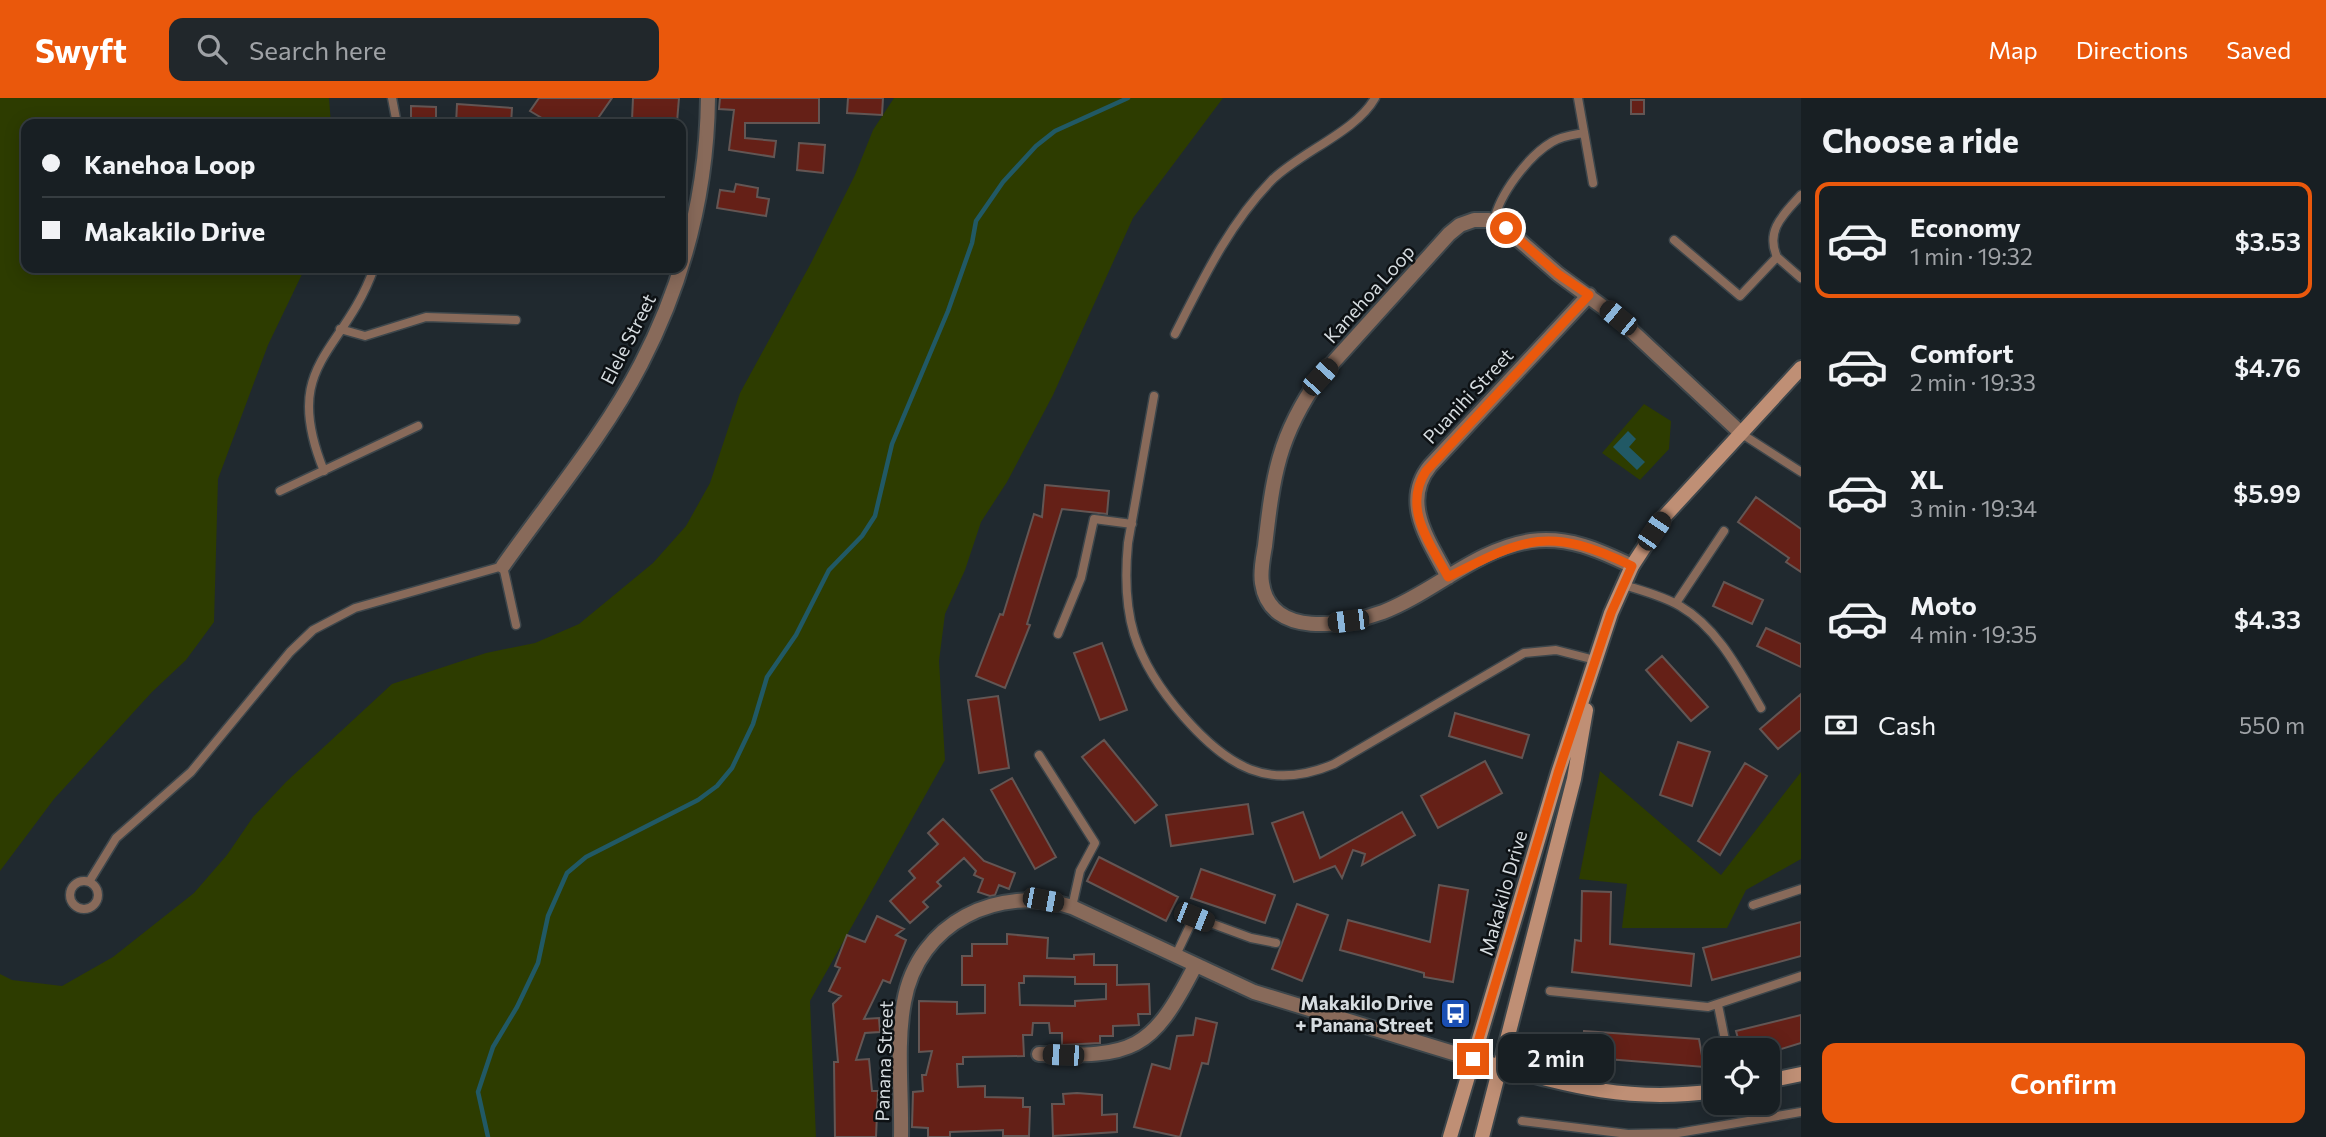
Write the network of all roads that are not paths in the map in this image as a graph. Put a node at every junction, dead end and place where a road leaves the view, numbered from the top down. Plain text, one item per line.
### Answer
1 (391, 98) edge
2 (708, 98) edge
3 (1375, 98) edge
4 (1578, 98) edge
5 (396, 119) edge
6 (1584, 133) junction
7 (1593, 183) dead end
8 (1801, 195) edge
9 (1493, 221) junction
10 (1674, 240) dead end
11 (686, 254) edge
12 (1777, 257) junction
13 (372, 273) edge
14 (679, 273) edge
15 (1801, 278) edge
16 (1589, 295) junction
17 (516, 320) dead end
18 (340, 329) junction
19 (1175, 334) dead end
20 (1801, 368) edge
21 (1154, 396) dead end
22 (418, 426) dead end
23 (1742, 434) junction
24 (1799, 467) edge
25 (324, 471) junction
26 (280, 491) dead end
27 (1132, 524) junction
28 (1724, 531) dead end
29 (503, 566) junction
30 (1632, 566) junction
31 (1448, 577) junction
32 (1624, 585) junction
33 (1676, 603) junction
34 (516, 625) dead end
35 (1058, 634) dead end
36 (1595, 660) junction
37 (1761, 708) dead end
38 (1039, 755) dead end
39 (89, 882) dead end
40 (1801, 889) edge
41 (1752, 905) dead end
42 (1072, 907) junction
43 (1276, 943) dead end
44 (1175, 957) junction
45 (1195, 966) junction
46 (1801, 976) edge
47 (1550, 991) dead end
48 (1717, 1005) junction
49 (1724, 1038) edge
50 (1039, 1054) dead end
51 (1473, 1059) junction
52 (1502, 1067) junction
53 (1801, 1074) edge
54 (1780, 1078) edge
55 (1703, 1092) edge
56 (1801, 1112) edge
57 (1522, 1121) dead end
58 (901, 1137) edge
59 (1450, 1137) edge
60 (1482, 1137) edge

1 - 5 lane
2 - 11 street, Elele Street
3 - 19 lane
4 - 6 lane
6 - 7 lane
6 - 9 lane
8 - 12 lane
9 - 16 street
9 - 31 street, Kanehoa Loop
10 - 12 lane
12 - 15 lane
13 - 18 lane
14 - 29 street, Elele Street
16 - 23 street
16 - 31 street, Puanihi Street
17 - 18 lane
18 - 25 lane
20 - 23 main road, Makakilo Drive
21 - 27 lane
22 - 25 lane
23 - 24 lane
23 - 30 main road, Makakilo Drive
25 - 26 lane
27 - 35 lane
27 - 36 lane
28 - 33 lane
29 - 34 lane
29 - 39 lane
30 - 31 street, Kanehoa Loop
30 - 32 main road, Makakilo Drive
32 - 33 lane
32 - 36 main road, Makakilo Drive
33 - 37 lane
36 - 51 main road, Makakilo Drive
36 - 52 main road, Makakilo Drive
38 - 42 lane
40 - 41 lane
42 - 44 street, Panana Street
42 - 58 street, Panana Street
43 - 44 lane
44 - 45 street, Panana Street
45 - 50 street
45 - 51 street, Panana Street
46 - 48 lane
47 - 48 lane
48 - 49 lane
51 - 52 main road, Panana Street
51 - 59 main road, Makakilo Drive
52 - 55 main road, Panana Street
52 - 60 main road, Makakilo Drive
53 - 54 main road
56 - 57 lane

